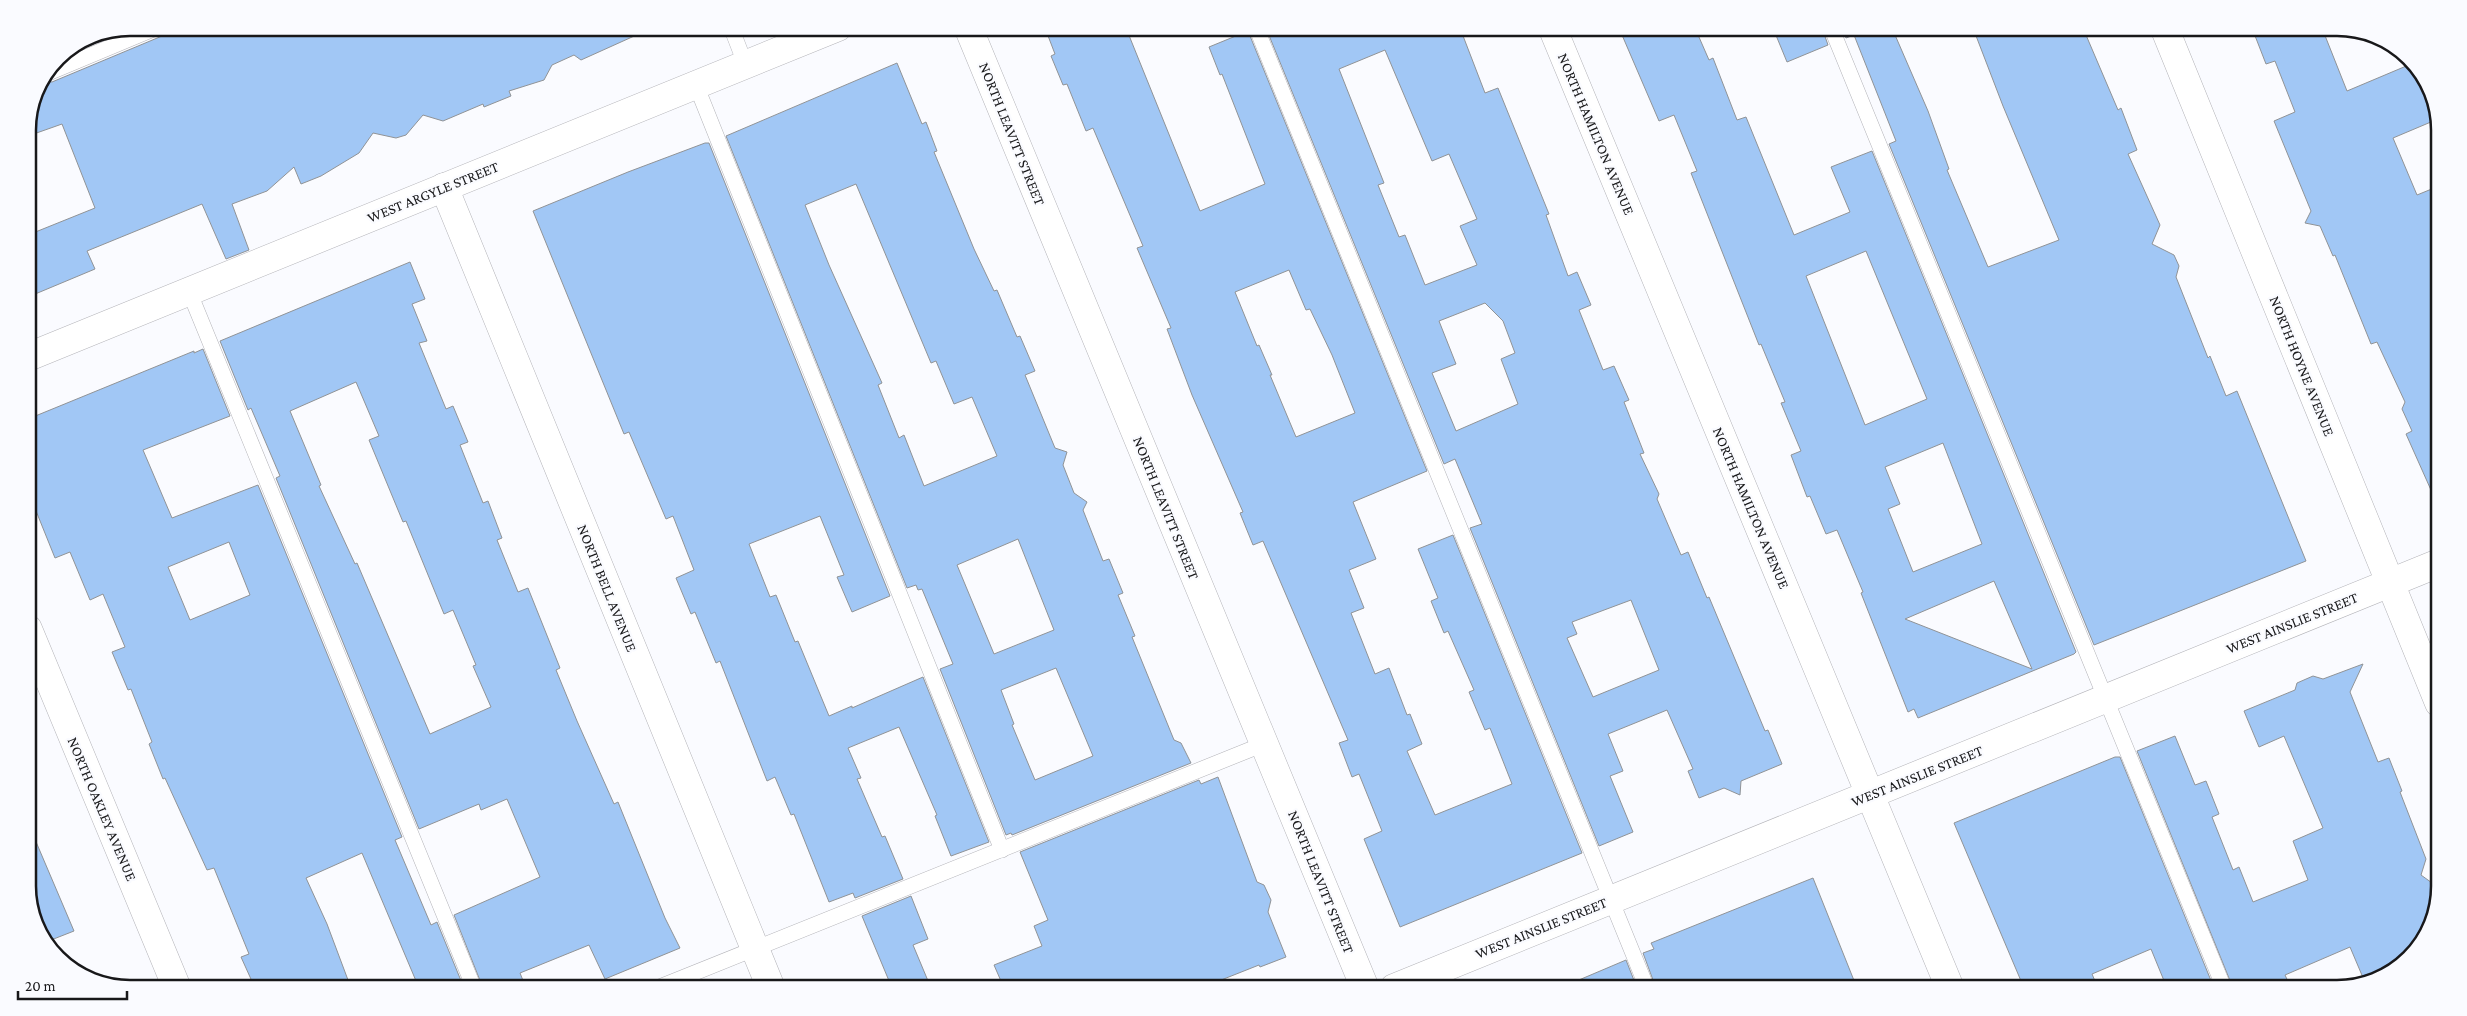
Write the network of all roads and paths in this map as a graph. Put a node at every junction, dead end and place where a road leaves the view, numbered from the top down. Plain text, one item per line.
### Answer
1 (138, 36) edge
2 (734, 36) edge
3 (819, 36) edge
4 (971, 36) edge
5 (1259, 36) edge
6 (1555, 36) edge
7 (1834, 36) edge
8 (2167, 36) edge
9 (746, 66) junction
10 (60, 68) edge
11 (696, 85) junction
12 (444, 187) junction
13 (189, 291) junction
14 (36, 354) edge
15 (2431, 566) edge
16 (2391, 583) junction
17 (36, 648) edge
18 (2431, 682) edge
19 (2107, 699) junction
20 (1264, 744) junction
21 (1870, 795) junction
22 (1002, 850) junction
23 (1611, 900) junction
24 (754, 949) junction
25 (174, 980) edge
26 (471, 980) edge
27 (677, 980) edge
28 (768, 980) edge
29 (1362, 980) edge
30 (1414, 980) edge
31 (1644, 980) edge
32 (1947, 980) edge
33 (2221, 980) edge

1 - 10 lane
2 - 9 lane
3 - 9 street, WEST ARGYLE STREET
4 - 20 street, NORTH LEAVITT STREET
5 - 23 lane
6 - 21 street, NORTH HAMILTON AVENUE
7 - 19 lane
8 - 16 street, NORTH HOYNE AVENUE
9 - 11 street, WEST ARGYLE STREET
11 - 12 street, WEST ARGYLE STREET
11 - 22 lane
12 - 13 street, WEST ARGYLE STREET
12 - 24 street, NORTH BELL AVENUE
13 - 14 street, WEST ARGYLE STREET
13 - 26 lane
15 - 16 street, WEST AINSLIE STREET
16 - 18 street, NORTH HOYNE AVENUE
16 - 19 street, WEST AINSLIE STREET
17 - 25 street, NORTH OAKLEY AVENUE
19 - 21 street, WEST AINSLIE STREET
19 - 33 lane
20 - 22 lane
20 - 29 street, NORTH LEAVITT STREET
21 - 23 street, WEST AINSLIE STREET
21 - 32 street, NORTH HAMILTON AVENUE
22 - 24 lane
23 - 30 street, WEST AINSLIE STREET
23 - 31 lane
24 - 27 lane
24 - 28 street, NORTH BELL AVENUE

